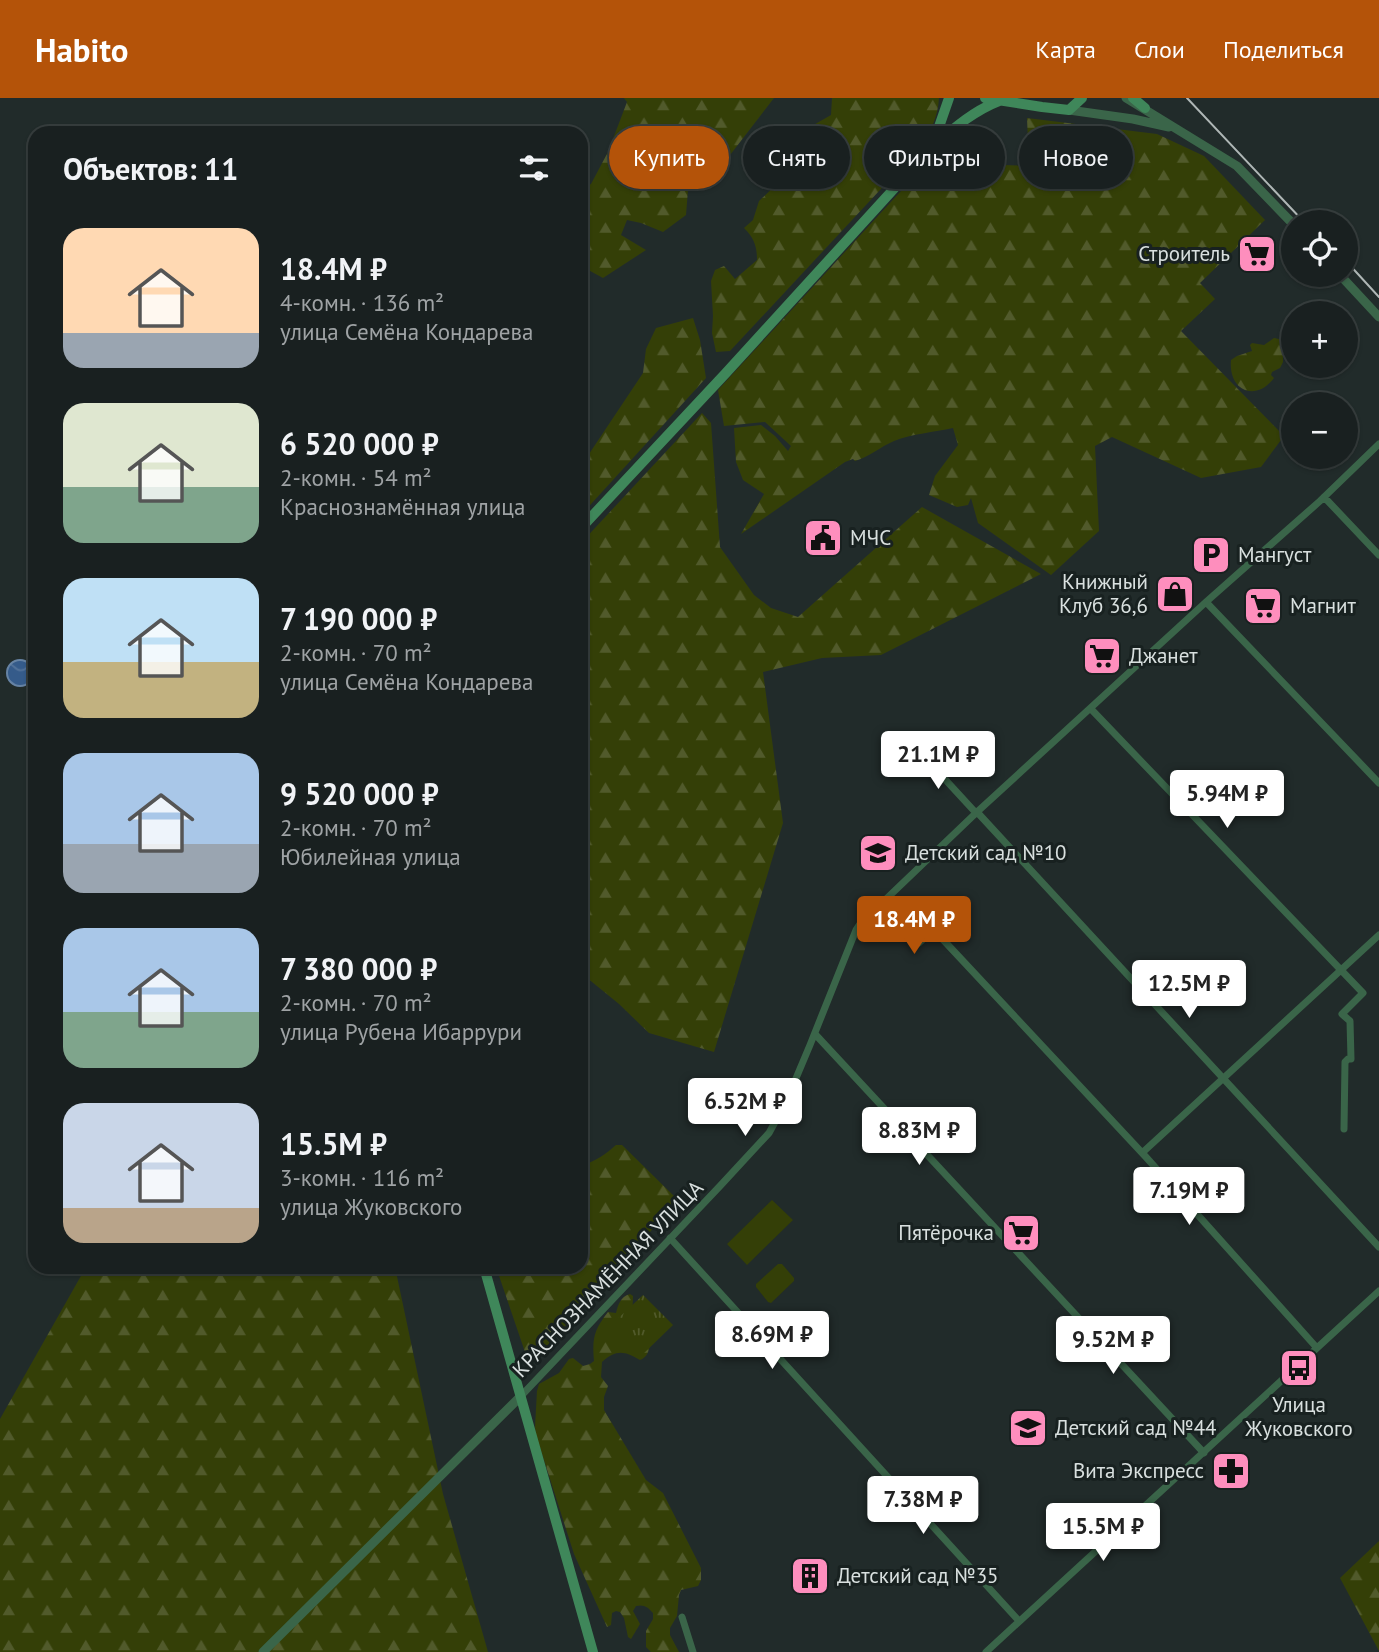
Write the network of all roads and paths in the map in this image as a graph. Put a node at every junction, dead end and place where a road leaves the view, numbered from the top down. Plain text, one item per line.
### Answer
1 (949, 98) edge
2 (985, 98) edge
3 (1082, 98) edge
4 (1126, 98) edge
5 (1133, 98) edge
6 (999, 101) junction
7 (1039, 103) edge
8 (1145, 108) junction
9 (1069, 110) junction
10 (939, 126) edge
11 (958, 126) edge
12 (1178, 129) junction
13 (894, 189) edge
14 (1281, 212) edge
15 (1351, 287) edge
16 (1379, 317) edge
17 (1379, 444) edge
18 (1324, 497) junction
19 (588, 521) edge
20 (1379, 555) edge
21 (1206, 602) junction
22 (1091, 709) junction
23 (919, 751) dead end
24 (1379, 783) edge
25 (977, 813) junction
26 (880, 904) junction
27 (1379, 936) edge
28 (1342, 970) junction
29 (815, 1034) junction
30 (1223, 1078) junction
31 (1344, 1129) dead end
32 (1142, 1153) junction
33 (670, 1238) junction
34 (1379, 1247) edge
35 (486, 1274) edge
36 (1379, 1290) edge
37 (1317, 1348) junction
38 (521, 1396) junction
39 (1204, 1453) junction
40 (682, 1617) dead end
41 (1019, 1621) junction
42 (263, 1652) edge
43 (593, 1652) edge
44 (693, 1652) edge
45 (986, 1652) edge

1 - 10 main road
2 - 6 main road
3 - 9 main road
4 - 8 street
5 - 8 main road
6 - 7 main road
6 - 11 main road
7 - 9 main road
8 - 12 street
9 - 12 street
12 - 14 street
13 - 19 main road
15 - 16 street
17 - 18 street, КРАСНОЗНАМЁННАЯ УЛИЦА
18 - 20 street
18 - 21 street, КРАСНОЗНАМЁННАЯ УЛИЦА
21 - 22 street, КРАСНОЗНАМЁННАЯ УЛИЦА
21 - 24 street
22 - 25 street, КРАСНОЗНАМЁННАЯ УЛИЦА
22 - 28 street
23 - 25 street
25 - 26 street, КРАСНОЗНАМЁННАЯ УЛИЦА
25 - 30 street
26 - 29 street, КРАСНОЗНАМЁННАЯ УЛИЦА
26 - 32 street
27 - 28 street
28 - 30 street
28 - 31 street
29 - 33 street, КРАСНОЗНАМЁННАЯ УЛИЦА
29 - 39 street
30 - 32 street
30 - 34 street
32 - 37 street
33 - 38 street, КРАСНОЗНАМЁННАЯ УЛИЦА
33 - 41 street
35 - 38 main road
36 - 37 street
37 - 39 street
38 - 42 street
38 - 43 main road
39 - 41 street
40 - 44 street
41 - 45 street

